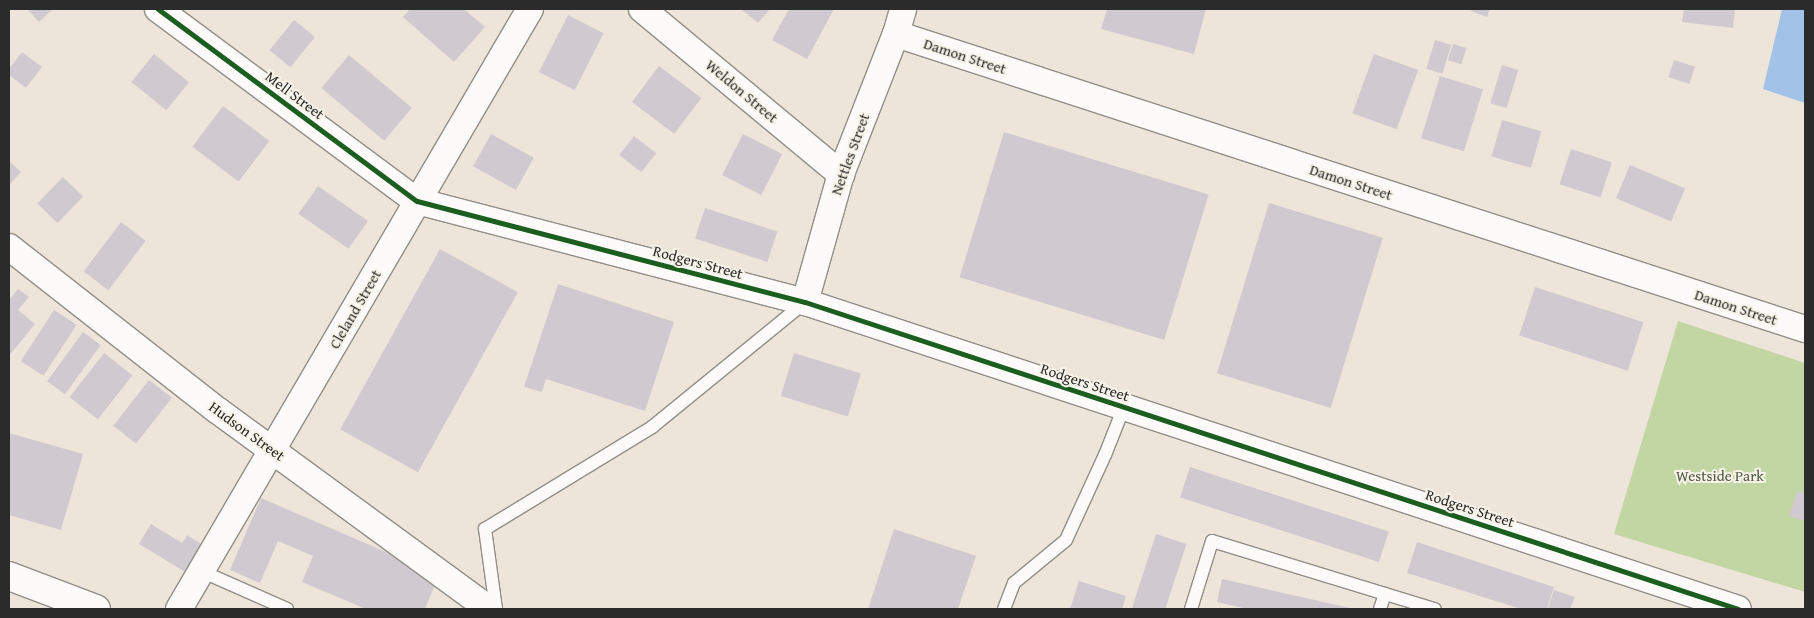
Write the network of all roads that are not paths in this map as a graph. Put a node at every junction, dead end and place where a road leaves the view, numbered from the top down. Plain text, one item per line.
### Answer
1 (158, 9) edge
2 (530, 9) edge
3 (642, 9) edge
4 (903, 9) edge
5 (896, 34) junction
6 (841, 174) junction
7 (418, 201) junction
8 (9, 247) edge
9 (805, 302) junction
10 (1805, 330) edge
11 (1124, 407) junction
12 (273, 449) junction
13 (201, 571) junction
14 (9, 576) edge
15 (1385, 594) junction
16 (96, 609) edge
17 (179, 609) edge
18 (287, 609) edge
19 (490, 609) edge
20 (496, 609) edge
21 (1004, 609) edge
22 (1191, 609) edge
23 (1380, 609) edge
24 (1435, 609) edge
25 (1738, 609) edge

1 - 7 street, Mell Street
2 - 7 street, Cleland Street
3 - 6 street, Weldon Street
4 - 5 street, Nettles Street
5 - 6 street, Nettles Street
5 - 10 street, Damon Street
6 - 9 street, Nettles Street
7 - 9 street, Rodgers Street
7 - 12 street, Cleland Street
8 - 12 street, Hudson Street
9 - 11 street, Rodgers Street
9 - 20 lane
11 - 21 lane
11 - 25 street, Rodgers Street
12 - 13 street, Cleland Street
12 - 19 street, Hudson Street
13 - 17 street, Cleland Street
13 - 18 lane
14 - 16 main road
15 - 22 lane
15 - 23 lane
15 - 24 lane

